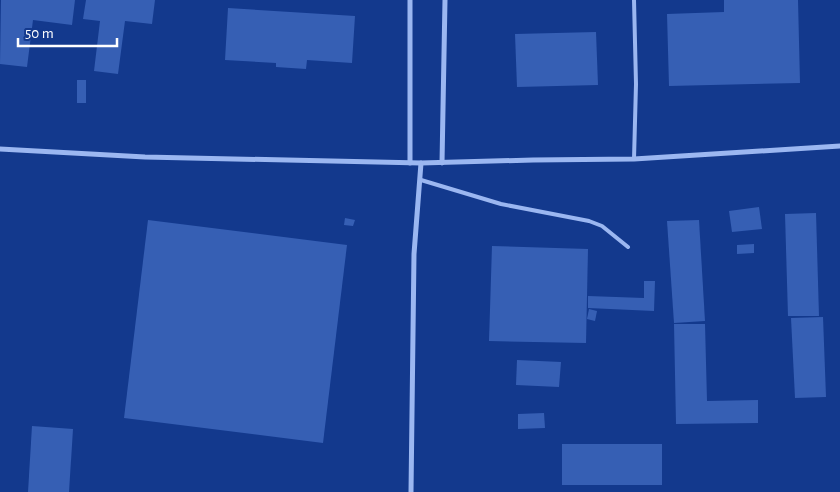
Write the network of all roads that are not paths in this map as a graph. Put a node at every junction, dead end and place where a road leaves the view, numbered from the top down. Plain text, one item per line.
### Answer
1 (410, 0) edge
2 (446, 0) edge
3 (634, 0) edge
4 (840, 146) edge
5 (0, 149) edge
6 (634, 159) junction
7 (410, 163) junction
8 (421, 163) junction
9 (442, 163) junction
10 (421, 180) junction
11 (628, 247) dead end
12 (411, 492) edge

1 - 7 street
2 - 9 street
3 - 6 lane
4 - 6 street
5 - 7 street
6 - 9 street
7 - 8 street
8 - 9 street
8 - 10 street
10 - 11 lane
10 - 12 street

